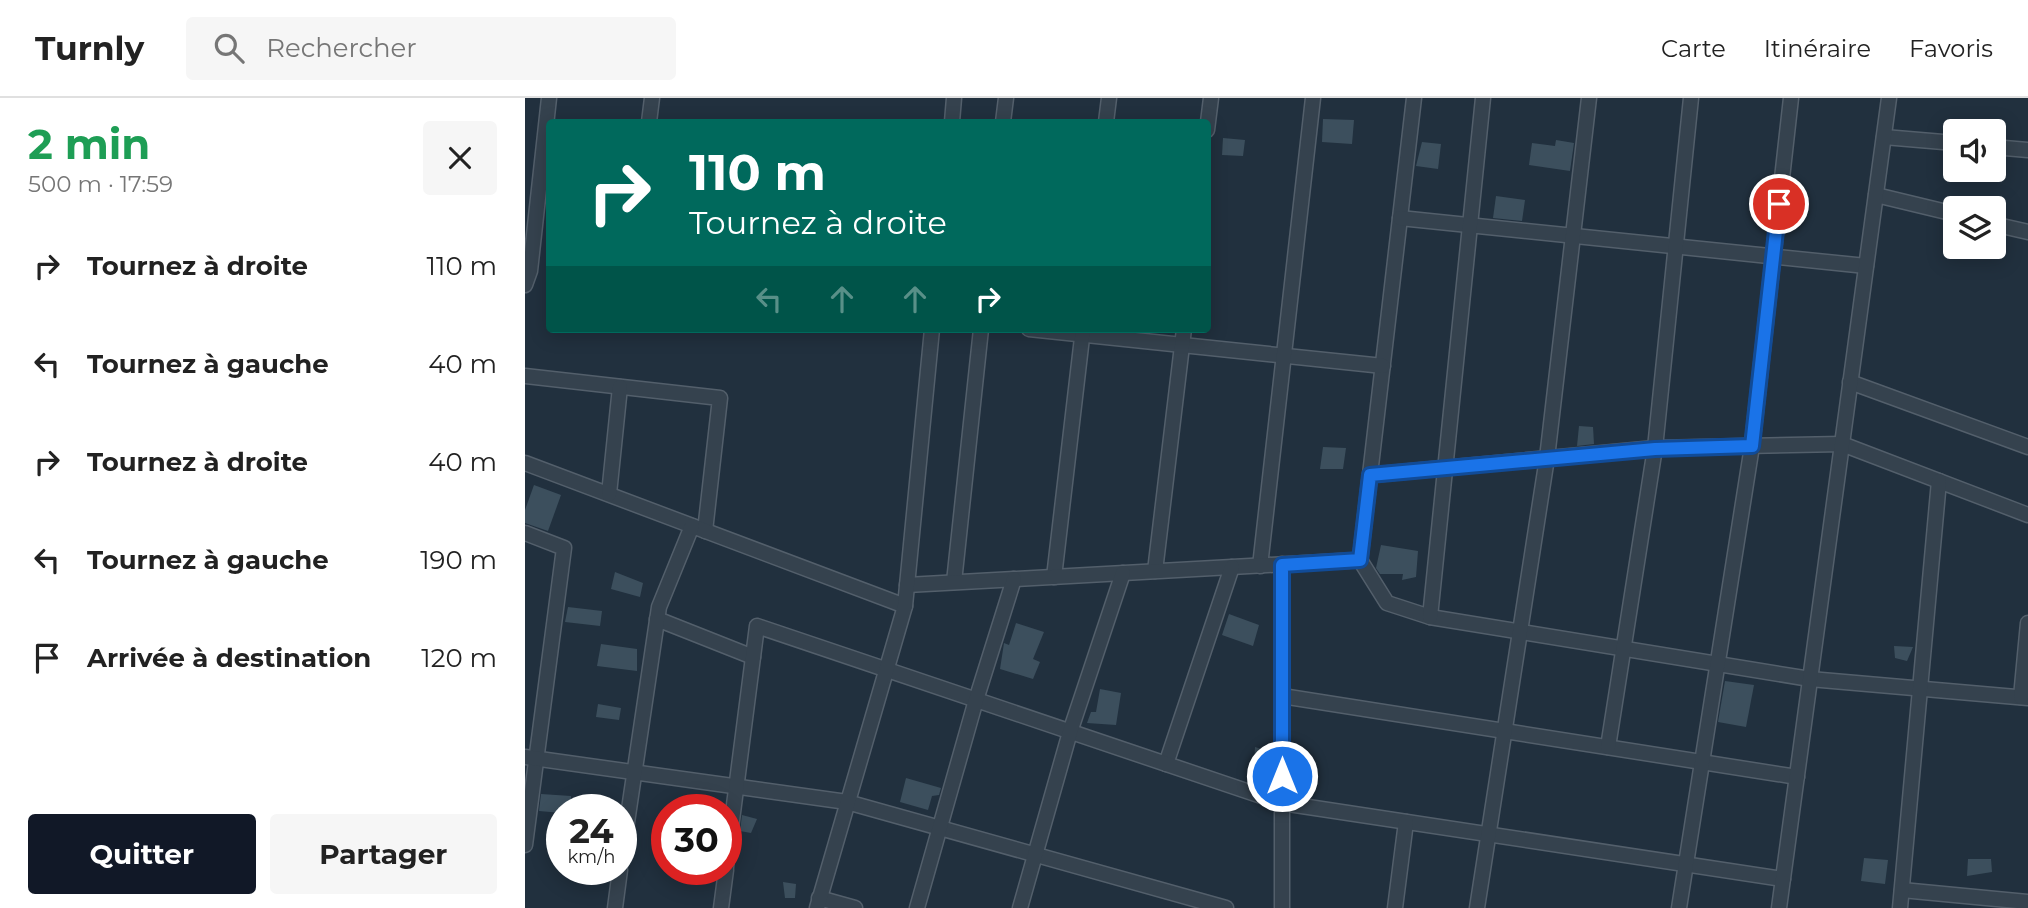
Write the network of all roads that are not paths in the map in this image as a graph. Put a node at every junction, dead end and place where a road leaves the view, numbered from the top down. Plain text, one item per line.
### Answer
1 (549, 98) edge
2 (652, 98) edge
3 (954, 98) edge
4 (1006, 98) edge
5 (1109, 98) edge
6 (1211, 98) edge
7 (1313, 98) edge
8 (1413, 98) edge
9 (1483, 98) edge
10 (1589, 98) edge
11 (1691, 98) edge
12 (1791, 98) edge
13 (1889, 98) edge
14 (548, 119) edge
15 (649, 119) edge
16 (952, 119) edge
17 (1003, 119) edge
18 (1106, 119) edge
19 (1208, 119) edge
20 (1884, 137) junction
21 (1943, 143) edge
22 (2006, 148) edge
23 (2028, 150) edge
24 (546, 157) edge
25 (545, 177) edge
26 (1876, 195) junction
27 (1943, 211) edge
28 (1400, 219) junction
29 (1470, 226) junction
30 (2006, 227) edge
31 (2028, 232) edge
32 (1573, 236) junction
33 (1676, 247) junction
34 (1773, 257) junction
35 (1866, 266) junction
36 (525, 285) edge
37 (932, 333) edge
38 (981, 333) edge
39 (1082, 333) edge
40 (1090, 333) edge
41 (1184, 333) edge
42 (1182, 345) junction
43 (1284, 356) junction
44 (1383, 366) junction
45 (525, 376) edge
46 (1850, 382) junction
47 (620, 387) junction
48 (1842, 444) junction
49 (1752, 446) junction
50 (2028, 447) edge
51 (1655, 449) junction
52 (1547, 458) junction
53 (525, 463) edge
54 (1445, 468) junction
55 (1370, 475) junction
56 (1939, 481) junction
57 (609, 494) junction
58 (2028, 515) edge
59 (699, 528) junction
60 (525, 533) edge
61 (1360, 560) junction
62 (1282, 565) junction
63 (1260, 566) junction
64 (1232, 567) junction
65 (1154, 571) junction
66 (1123, 573) junction
67 (1054, 577) junction
68 (1014, 579) junction
69 (954, 582) junction
70 (907, 585) junction
71 (905, 606) junction
72 (1430, 617) junction
73 (657, 619) junction
74 (2028, 623) edge
75 (1520, 632) junction
76 (1623, 649) junction
77 (753, 657) junction
78 (1717, 664) junction
79 (886, 670) junction
80 (1810, 679) junction
81 (1920, 688) junction
82 (1282, 696) junction
83 (2024, 697) edge
84 (976, 700) junction
85 (1504, 731) junction
86 (1070, 732) junction
87 (1608, 747) junction
88 (531, 757) edge
89 (1702, 762) junction
90 (1166, 764) junction
91 (635, 772) junction
92 (1797, 777) junction
93 (736, 787) junction
94 (632, 794) edge
95 (735, 794) edge
96 (847, 802) junction
97 (1282, 803) junction
98 (1406, 822) junction
99 (940, 828) junction
100 (1488, 834) junction
101 (525, 845) edge
102 (1035, 855) junction
103 (1685, 864) junction
104 (1783, 879) junction
105 (618, 885) edge
106 (724, 885) edge
107 (1902, 890) junction
108 (2028, 902) edge
109 (818, 903) edge
110 (615, 908) edge
111 (721, 908) edge
112 (855, 908) edge
113 (918, 908) edge
114 (1020, 908) edge
115 (1226, 908) edge
116 (1282, 908) edge
117 (1395, 908) edge
118 (1477, 908) edge
119 (1678, 908) edge
120 (1779, 908) edge
121 (1900, 908) edge

1 - 14 street
2 - 15 street
3 - 16 street
4 - 17 street
5 - 18 street
6 - 19 street
7 - 43 street
8 - 28 street
9 - 29 street
10 - 32 street
11 - 33 street
12 - 34 street
13 - 20 street
20 - 21 street
20 - 26 street
22 - 23 street
24 - 25 street
25 - 36 street
26 - 27 street
26 - 35 street
28 - 29 street
28 - 44 street
29 - 32 street
29 - 54 street
30 - 31 street
32 - 33 street
32 - 52 street
33 - 34 street
33 - 51 street
34 - 35 street
34 - 49 street
35 - 46 street
37 - 70 street
38 - 69 street
39 - 67 street
40 - 42 street
41 - 42 street
42 - 43 street
42 - 65 street
43 - 44 street
43 - 63 street
44 - 55 street
45 - 47 street
46 - 48 street
46 - 50 street
47 - 57 street
47 - 59 street
48 - 49 street
48 - 56 street
48 - 80 street
49 - 51 street
49 - 78 street
51 - 52 street
51 - 76 street
52 - 54 street
52 - 75 street
53 - 57 street
54 - 55 street
54 - 72 street
55 - 61 street
56 - 58 street
56 - 81 street
57 - 59 street
59 - 71 street
59 - 73 street
60 - 88 street
61 - 62 street
61 - 72 street
62 - 63 street
62 - 82 street
63 - 64 street
64 - 65 street
64 - 90 street
65 - 66 street
66 - 67 street
66 - 86 street
67 - 68 street
68 - 69 street
68 - 84 street
69 - 70 street
70 - 71 street
71 - 79 street
72 - 75 street
73 - 77 street
73 - 91 street
74 - 83 street
75 - 76 street
75 - 85 street
76 - 78 street
76 - 87 street
77 - 79 street
77 - 93 street
78 - 80 street
78 - 89 street
79 - 84 street
79 - 96 street
80 - 81 street
80 - 92 street
81 - 83 street
81 - 107 street
82 - 85 street
82 - 97 street
84 - 86 street
84 - 99 street
85 - 87 street
85 - 100 street
86 - 90 street
86 - 102 street
87 - 89 street
88 - 91 street
88 - 101 street
89 - 92 street
89 - 103 street
90 - 97 street
91 - 93 street
91 - 94 street
92 - 104 street
93 - 95 street
93 - 96 street
96 - 99 street
96 - 109 street
97 - 98 street
97 - 116 street
98 - 100 street
98 - 117 street
99 - 102 street
99 - 113 street
100 - 103 street
100 - 118 street
102 - 114 street
102 - 115 street
103 - 104 street
103 - 119 street
104 - 120 street
105 - 110 street
106 - 111 street
107 - 108 street
107 - 121 street
109 - 112 street

